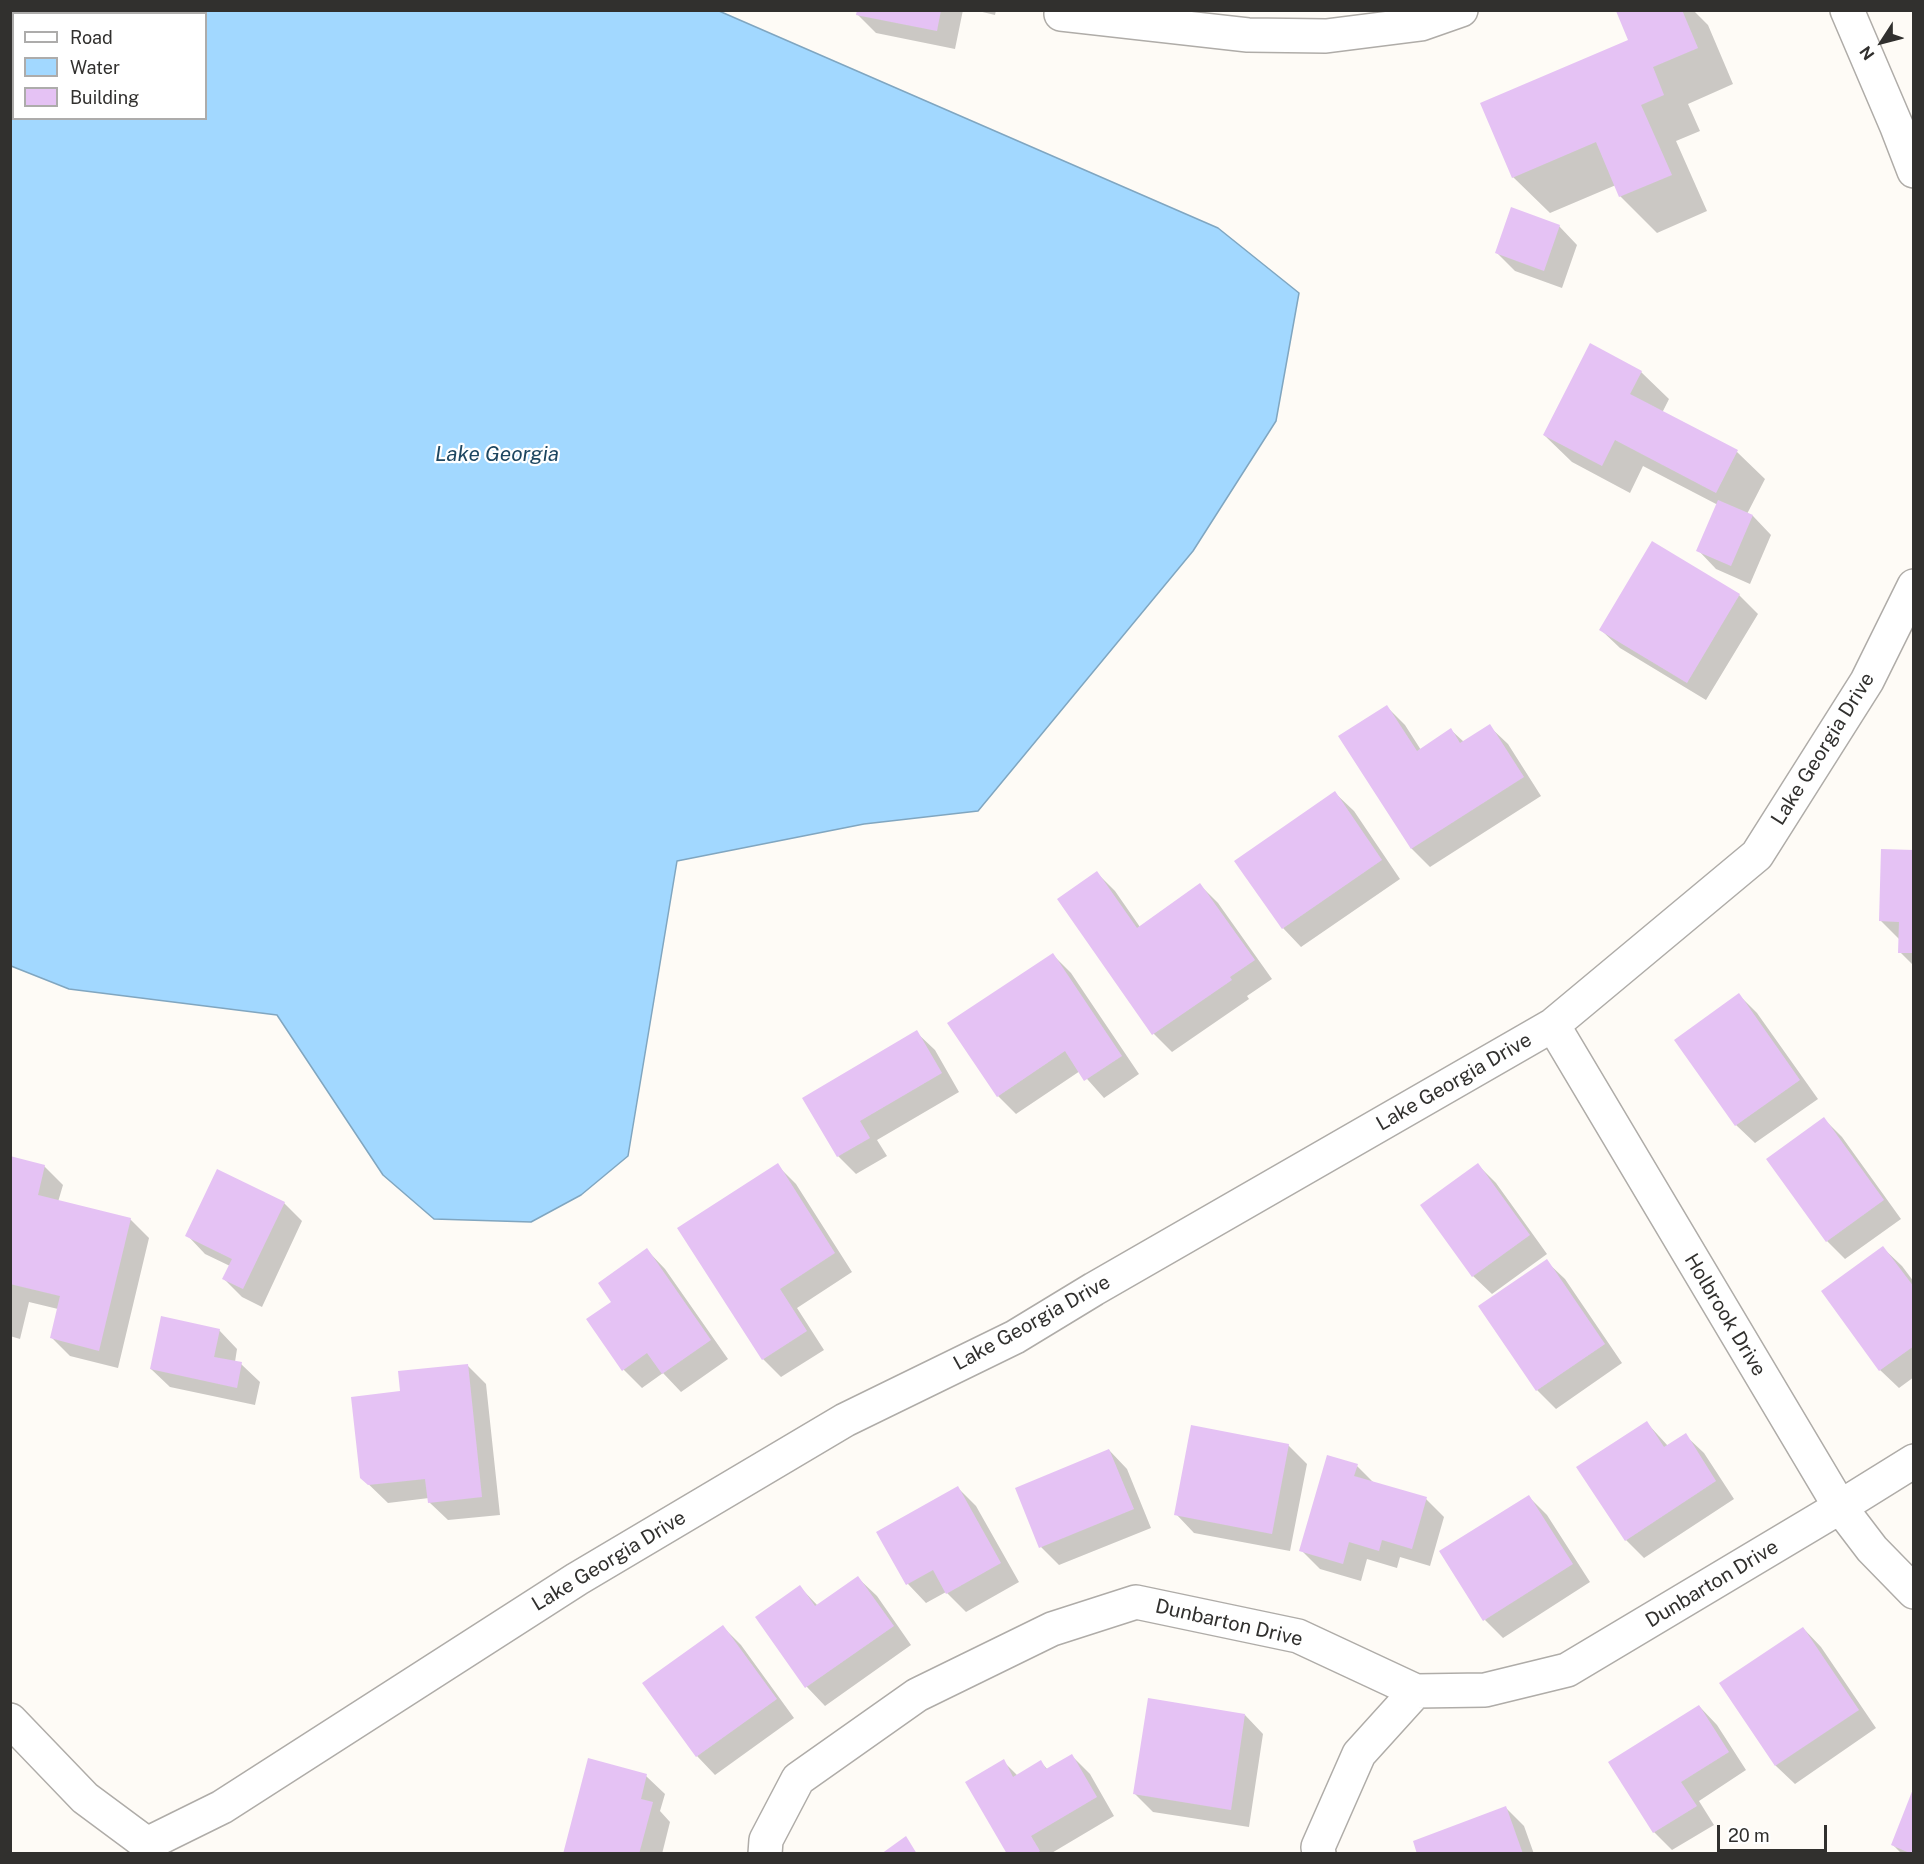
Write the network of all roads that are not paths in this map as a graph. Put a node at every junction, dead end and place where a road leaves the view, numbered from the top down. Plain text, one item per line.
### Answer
1 (1461, 10) edge
2 (1847, 10) edge
3 (1061, 14) dead end
4 (1914, 171) edge
5 (1914, 586) edge
6 (1553, 1025) junction
7 (1914, 1461) edge
8 (1840, 1507) junction
9 (1914, 1592) edge
10 (1416, 1691) junction
11 (10, 1720) edge
12 (143, 1849) edge
13 (765, 1854) edge
14 (1319, 1854) edge

1 - 3 street
2 - 4 street
5 - 6 street, Lake Georgia Drive
6 - 8 street, Holbrook Drive
6 - 12 street, Lake Georgia Drive
7 - 8 street, Dunbarton Drive
8 - 9 street, Holbrook Drive
8 - 10 street, Dunbarton Drive
10 - 13 street, Dunbarton Drive
10 - 14 street
11 - 12 street, Lake Georgia Drive

